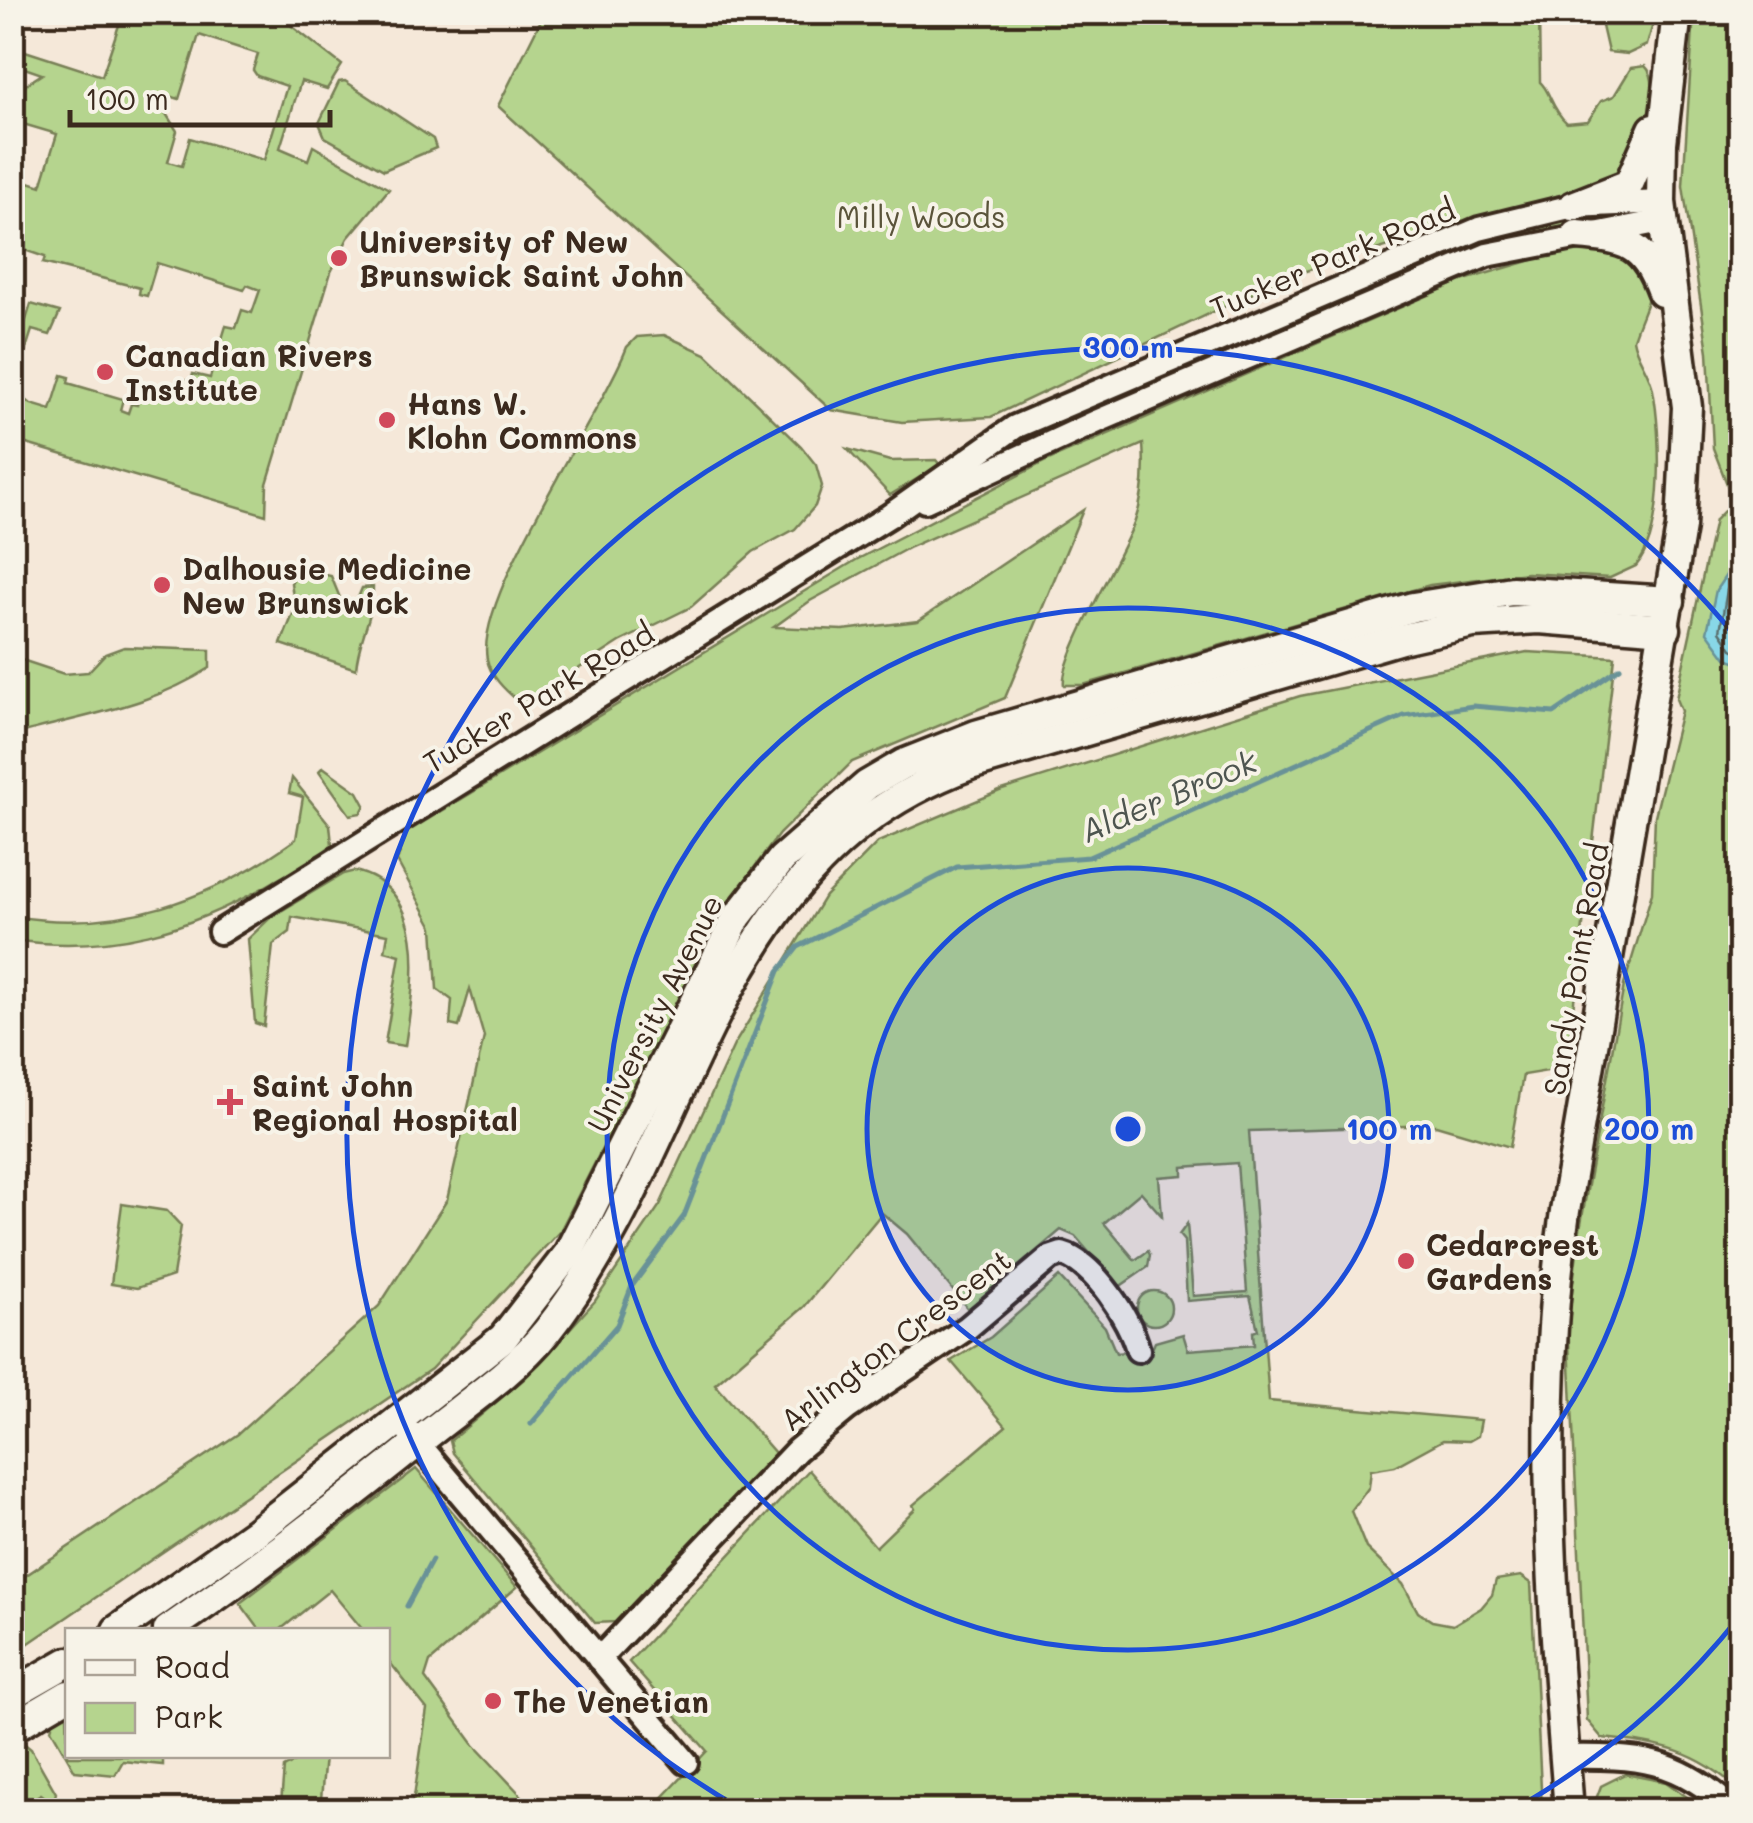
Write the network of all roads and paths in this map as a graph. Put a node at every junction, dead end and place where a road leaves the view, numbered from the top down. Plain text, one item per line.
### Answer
1 (1677, 12) edge
2 (1670, 75) junction
3 (1572, 206) junction
4 (1661, 212) junction
5 (1577, 236) junction
6 (1678, 338) junction
7 (890, 516) junction
8 (1670, 600) junction
9 (1666, 629) junction
10 (220, 932) dead end
11 (1138, 1350) dead end
12 (399, 1421) junction
13 (418, 1443) junction
14 (120, 1628) edge
15 (171, 1628) edge
16 (600, 1658) junction
17 (65, 1664) edge
18 (12, 1694) edge
19 (65, 1697) edge
20 (12, 1728) edge
21 (1565, 1757) junction
22 (686, 1762) dead end
23 (1570, 1810) edge
24 (1733, 1810) edge

1 - 2 main road, Sandy Point Road
2 - 3 main road
2 - 4 main road, Sandy Point Road
3 - 4 street, Tucker Park Road
3 - 7 street, Tucker Park Road
4 - 5 street, Tucker Park Road
4 - 6 main road, Sandy Point Road
5 - 6 main road
5 - 7 street, Tucker Park Road
6 - 8 main road, Sandy Point Road
7 - 10 street, Tucker Park Road
8 - 9 main road, Sandy Point Road
8 - 12 main road, University Avenue
9 - 13 main road, University Avenue
9 - 21 main road, Sandy Point Road
11 - 16 street, Arlington Crescent
12 - 13 street
12 - 14 main road, University Avenue
13 - 15 main road, University Avenue
13 - 16 street
16 - 22 street
17 - 18 main road
19 - 20 main road
21 - 23 main road, Sandy Point Road
21 - 24 street

